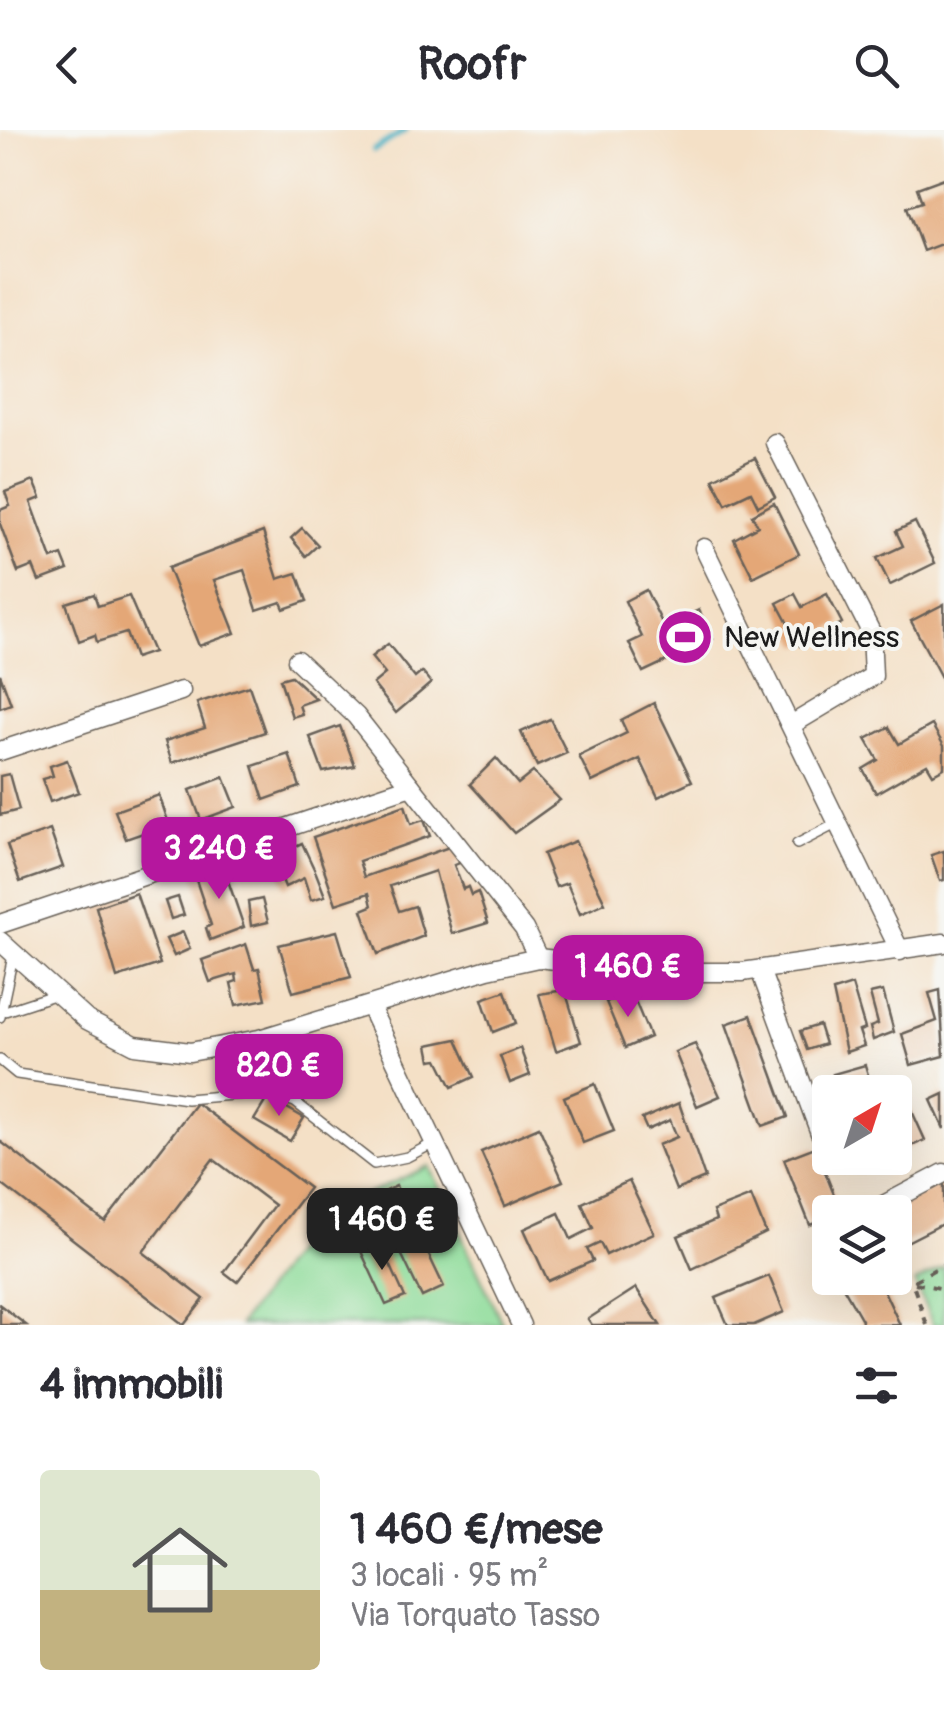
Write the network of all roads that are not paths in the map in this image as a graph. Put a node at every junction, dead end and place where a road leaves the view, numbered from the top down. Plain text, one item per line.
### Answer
1 (775, 443) dead end
2 (704, 548) dead end
3 (297, 660) dead end
4 (181, 691) dead end
5 (791, 724) junction
6 (0, 751) edge
7 (412, 786) junction
8 (838, 823) junction
9 (797, 844) dead end
10 (0, 924) edge
11 (0, 941) edge
12 (944, 943) edge
13 (900, 951) junction
14 (13, 956) junction
15 (538, 958) junction
16 (760, 970) junction
17 (56, 994) junction
18 (370, 1007) junction
19 (2, 1014) edge
20 (0, 1060) edge
21 (812, 1111) edge
22 (434, 1143) junction
23 (944, 1173) edge
24 (902, 1195) edge
25 (520, 1325) edge

1 - 5 street
2 - 5 street
3 - 7 street
4 - 6 street
5 - 8 street
7 - 10 street
7 - 15 street
8 - 9 lane
8 - 13 street
11 - 14 street
12 - 13 street
13 - 16 street
14 - 17 street
14 - 19 lane
15 - 16 street
15 - 18 street
16 - 21 street
17 - 18 street
17 - 19 lane
18 - 22 street
20 - 22 lane
22 - 25 street
23 - 24 street

